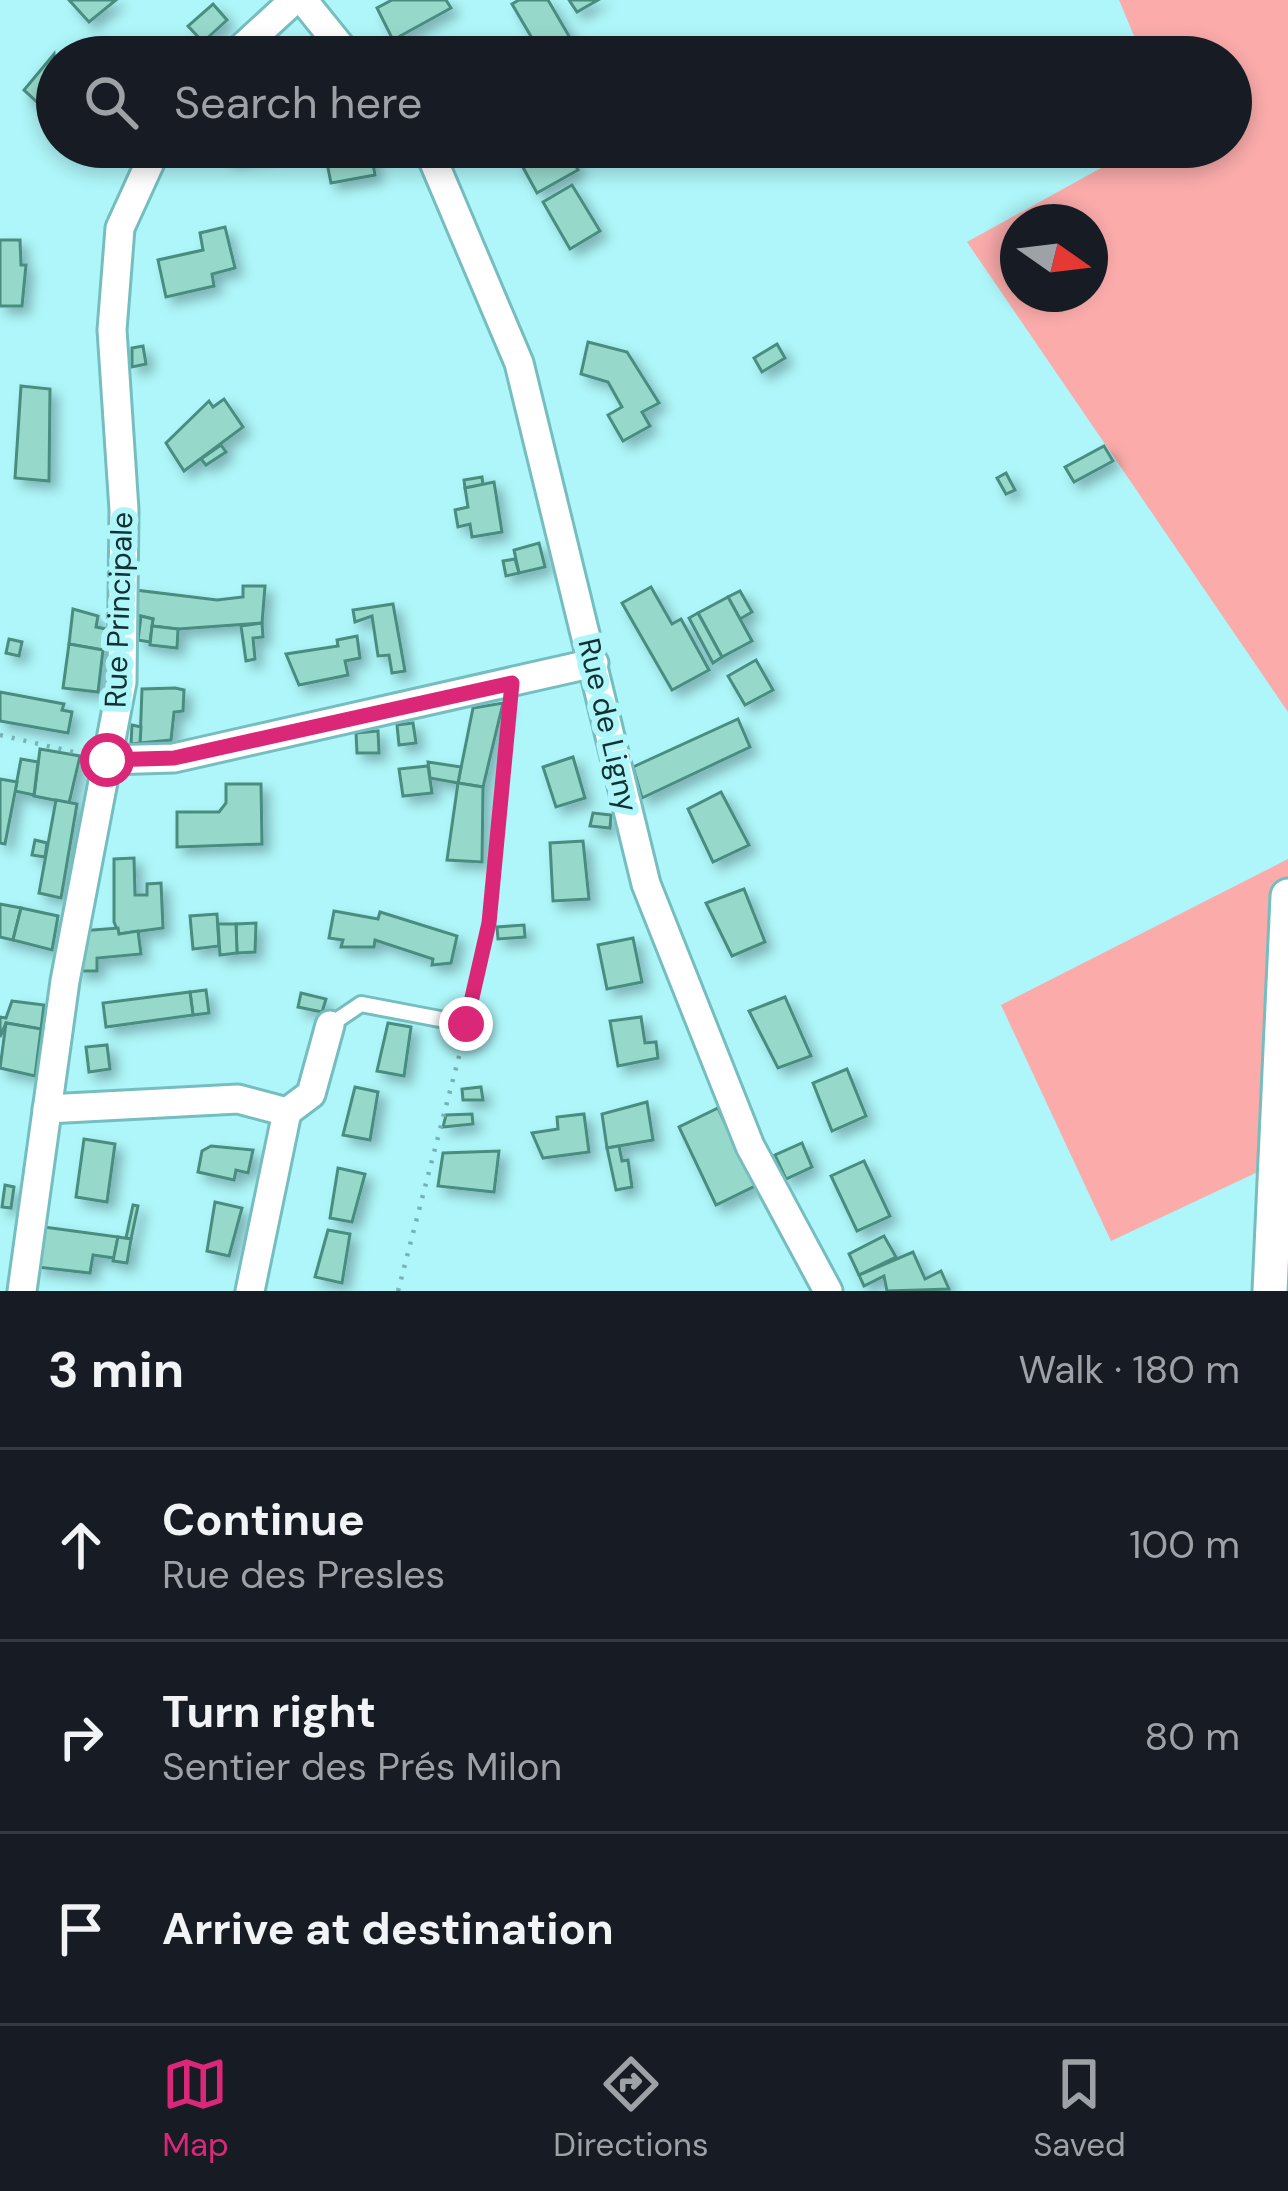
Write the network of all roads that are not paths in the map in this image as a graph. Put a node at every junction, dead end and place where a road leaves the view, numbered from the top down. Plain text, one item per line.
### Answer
1 (298, 0) edge
2 (256, 36) edge
3 (330, 36) edge
4 (147, 168) edge
5 (431, 168) edge
6 (594, 663) junction
7 (107, 760) junction
8 (1288, 896) edge
9 (466, 1024) road end
10 (330, 1025) joint
11 (47, 1109) junction
12 (287, 1112) junction
13 (22, 1291) edge
14 (250, 1291) edge
15 (828, 1291) edge
16 (1270, 1291) edge

1 - 2 street
1 - 3 street
4 - 7 street, Rue Principale
5 - 6 street, Rue de Ligny
6 - 7 street
6 - 15 street, Rue de Ligny
7 - 11 street, Rue Principale
8 - 16 street
9 - 10 lane
10 - 12 street
11 - 12 street
11 - 13 street, Rue Principale
12 - 14 street

